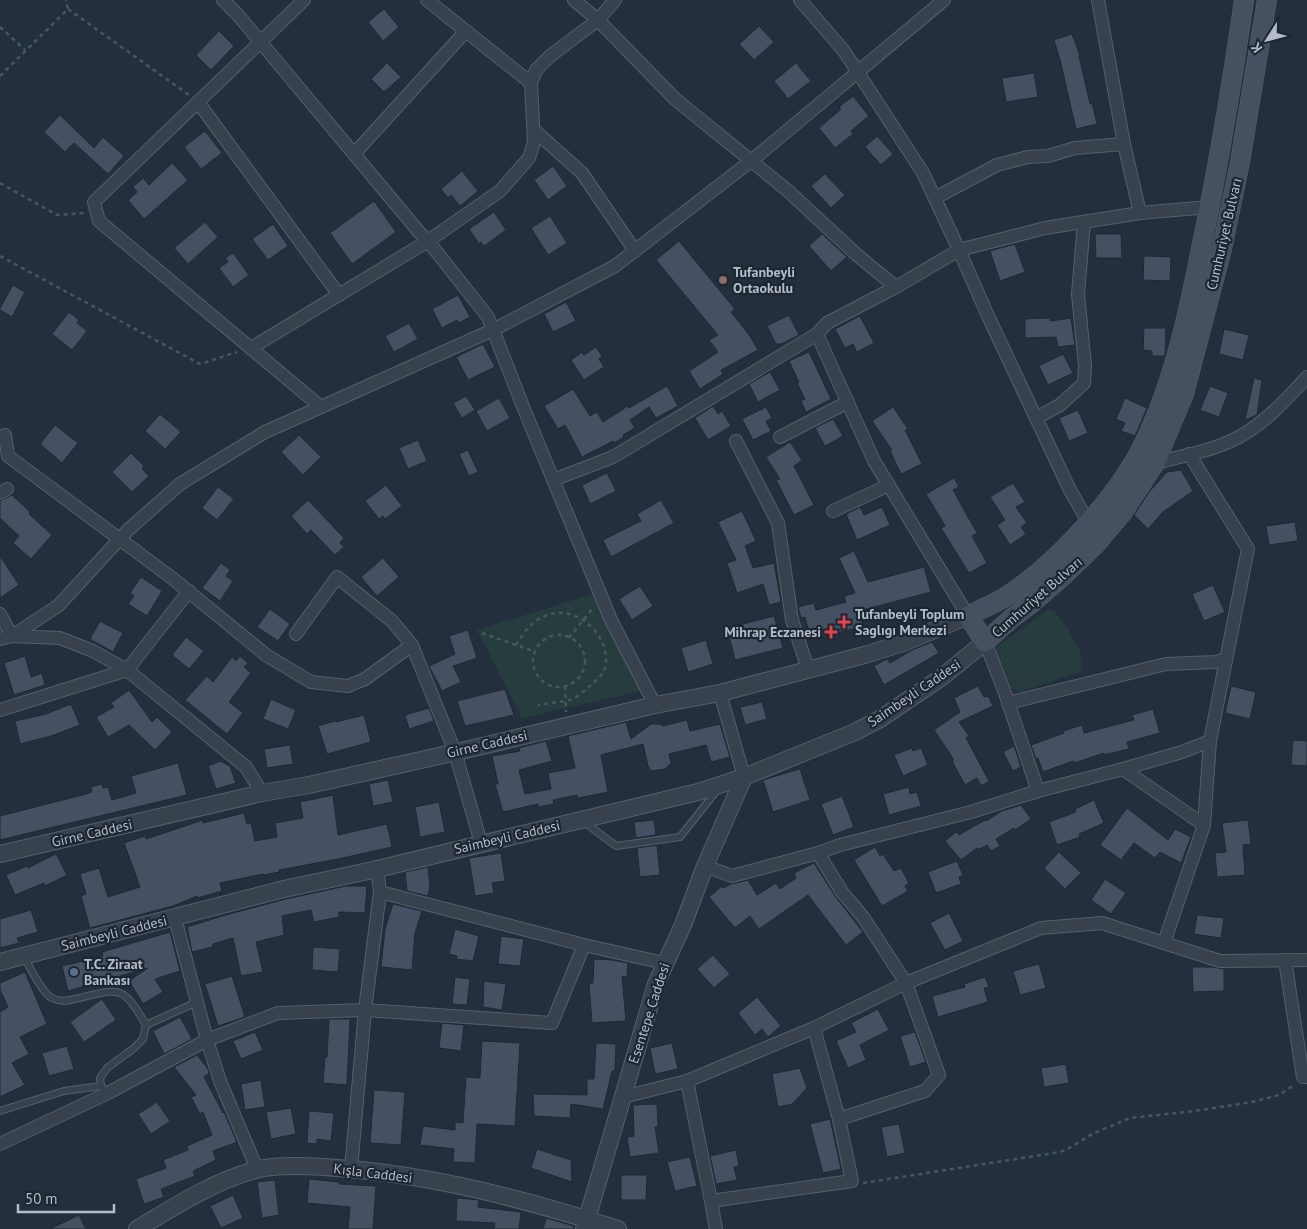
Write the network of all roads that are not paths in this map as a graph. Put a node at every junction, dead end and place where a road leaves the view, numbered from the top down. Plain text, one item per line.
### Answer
1 (223, 0) edge
2 (304, 0) edge
3 (427, 0) edge
4 (574, 0) edge
5 (615, 0) edge
6 (800, 0) edge
7 (944, 0) edge
8 (1098, 0) edge
9 (1244, 0) edge
10 (1267, 0) edge
11 (598, 20) junction
12 (466, 31) junction
13 (260, 41) junction
14 (857, 72) junction
15 (531, 83) junction
16 (198, 102) junction
17 (534, 130) junction
18 (1124, 144) junction
19 (354, 154) junction
20 (751, 161) junction
21 (935, 198) junction
22 (1210, 208) junction
23 (1140, 213) junction
24 (1084, 222) junction
25 (428, 241) junction
26 (960, 250) junction
27 (635, 251) junction
28 (896, 288) junction
29 (339, 295) junction
30 (493, 330) junction
31 (817, 334) junction
32 (251, 348) junction
33 (1307, 377) edge
34 (848, 402) junction
35 (321, 407) junction
36 (1036, 418) junction
37 (5, 435) dead end
38 (780, 437) dead end
39 (736, 442) dead end
40 (1188, 454) junction
41 (1135, 460) junction
42 (1155, 463) junction
43 (553, 480) junction
44 (889, 485) junction
45 (833, 511) dead end
46 (1088, 522) junction
47 (119, 540) junction
48 (189, 591) junction
49 (0, 614) edge
50 (968, 616) junction
51 (296, 634) dead end
52 (6, 637) edge
53 (985, 642) junction
54 (412, 645) junction
55 (1226, 659) junction
56 (127, 670) junction
57 (808, 670) junction
58 (720, 693) junction
59 (1008, 702) junction
60 (655, 705) junction
61 (0, 710) edge
62 (1210, 741) junction
63 (455, 752) junction
64 (1123, 769) junction
65 (744, 777) junction
66 (722, 784) junction
67 (1038, 791) junction
68 (262, 793) junction
69 (581, 820) junction
70 (1204, 825) junction
71 (481, 843) junction
72 (0, 854) edge
73 (818, 854) junction
74 (705, 866) junction
75 (377, 868) junction
76 (380, 892) junction
77 (176, 918) junction
78 (1164, 942) junction
79 (584, 944) junction
80 (24, 956) junction
81 (1285, 960) junction
82 (1307, 960) edge
83 (0, 962) edge
84 (664, 963) junction
85 (906, 983) junction
86 (198, 1002) junction
87 (365, 1010) junction
88 (146, 1025) junction
89 (814, 1028) junction
90 (207, 1040) junction
91 (1305, 1077) edge
92 (687, 1081) junction
93 (105, 1089) junction
94 (623, 1097) junction
95 (0, 1111) edge
96 (839, 1119) junction
97 (0, 1144) edge
98 (257, 1169) junction
99 (351, 1169) junction
100 (711, 1201) junction
101 (586, 1224) edge
102 (137, 1229) edge
103 (618, 1229) edge
104 (716, 1229) edge

1 - 13 street
2 - 13 street
3 - 12 street
4 - 11 street
5 - 11 street
6 - 14 street
7 - 14 street
8 - 18 street
9 - 22 main road, Cumhuriyet Bulvarı
10 - 42 main road, Cumhuriyet Bulvarı
11 - 15 street
11 - 20 street
12 - 15 street
12 - 19 street
13 - 16 street
13 - 19 street
14 - 20 street
14 - 21 street
15 - 17 street
16 - 29 street
16 - 32 street
17 - 25 street
17 - 27 street
18 - 21 street
18 - 23 street
19 - 25 street
20 - 27 street
20 - 28 street
21 - 26 street
22 - 23 street
22 - 41 main road, Cumhuriyet Bulvarı
23 - 24 street
24 - 26 street
24 - 36 street
25 - 29 street
25 - 30 street
26 - 28 street
26 - 36 street
27 - 30 street
28 - 31 street
29 - 32 street
30 - 35 street
30 - 43 street
31 - 34 street
31 - 43 street
32 - 35 street
33 - 40 street
34 - 38 street
34 - 44 street
35 - 47 street
36 - 46 street
37 - 47 street
39 - 57 street
40 - 42 street
40 - 55 street
41 - 42 main road
41 - 46 main road, Cumhuriyet Bulvarı
42 - 53 main road, Cumhuriyet Bulvarı
43 - 60 street
44 - 45 street
44 - 50 street
46 - 50 main road, Cumhuriyet Bulvarı
47 - 48 street
47 - 52 street
48 - 54 street
48 - 56 street
49 - 52 street
50 - 53 main road, Cumhuriyet Bulvarı
50 - 57 street, Girne Caddesi
51 - 54 street
52 - 56 street
53 - 59 street
53 - 65 street, Saimbeyli Caddesi
54 - 63 street
55 - 59 street
55 - 62 street
56 - 61 street
56 - 68 street
57 - 58 street, Girne Caddesi
58 - 60 street, Girne Caddesi
58 - 65 street
59 - 67 street
60 - 63 street, Girne Caddesi
62 - 64 street
62 - 70 street
63 - 68 street, Girne Caddesi
63 - 71 street
64 - 67 street
64 - 70 street
65 - 66 street, Saimbeyli Caddesi
65 - 74 street, Esentepe Caddesi
66 - 69 street, Saimbeyli Caddesi
66 - 69 lane
67 - 73 street
68 - 72 street, Girne Caddesi
69 - 71 street, Saimbeyli Caddesi
70 - 78 street
71 - 75 street, Saimbeyli Caddesi
73 - 74 street
73 - 85 street
74 - 84 street, Esentepe Caddesi
75 - 76 street
75 - 77 street, Saimbeyli Caddesi
76 - 79 street
76 - 87 street
77 - 80 street, Saimbeyli Caddesi
77 - 86 street
78 - 81 street
78 - 85 street
79 - 84 street
79 - 87 street
80 - 83 street, Saimbeyli Caddesi
80 - 88 lane
81 - 82 street
81 - 91 street
84 - 94 street, Esentepe Caddesi
85 - 89 street
85 - 96 street
86 - 88 lane
86 - 90 street
87 - 90 street
87 - 99 street
88 - 93 lane
89 - 92 street
89 - 96 street
90 - 93 street
90 - 98 street
92 - 94 street
92 - 100 street
93 - 95 lane
93 - 97 street
94 - 101 street, Esentepe Caddesi
96 - 100 street
98 - 99 street, Kışla Caddesi
98 - 102 street, Kışla Caddesi
99 - 101 street, Kışla Caddesi
100 - 104 street
101 - 103 street, Kışla Caddesi

